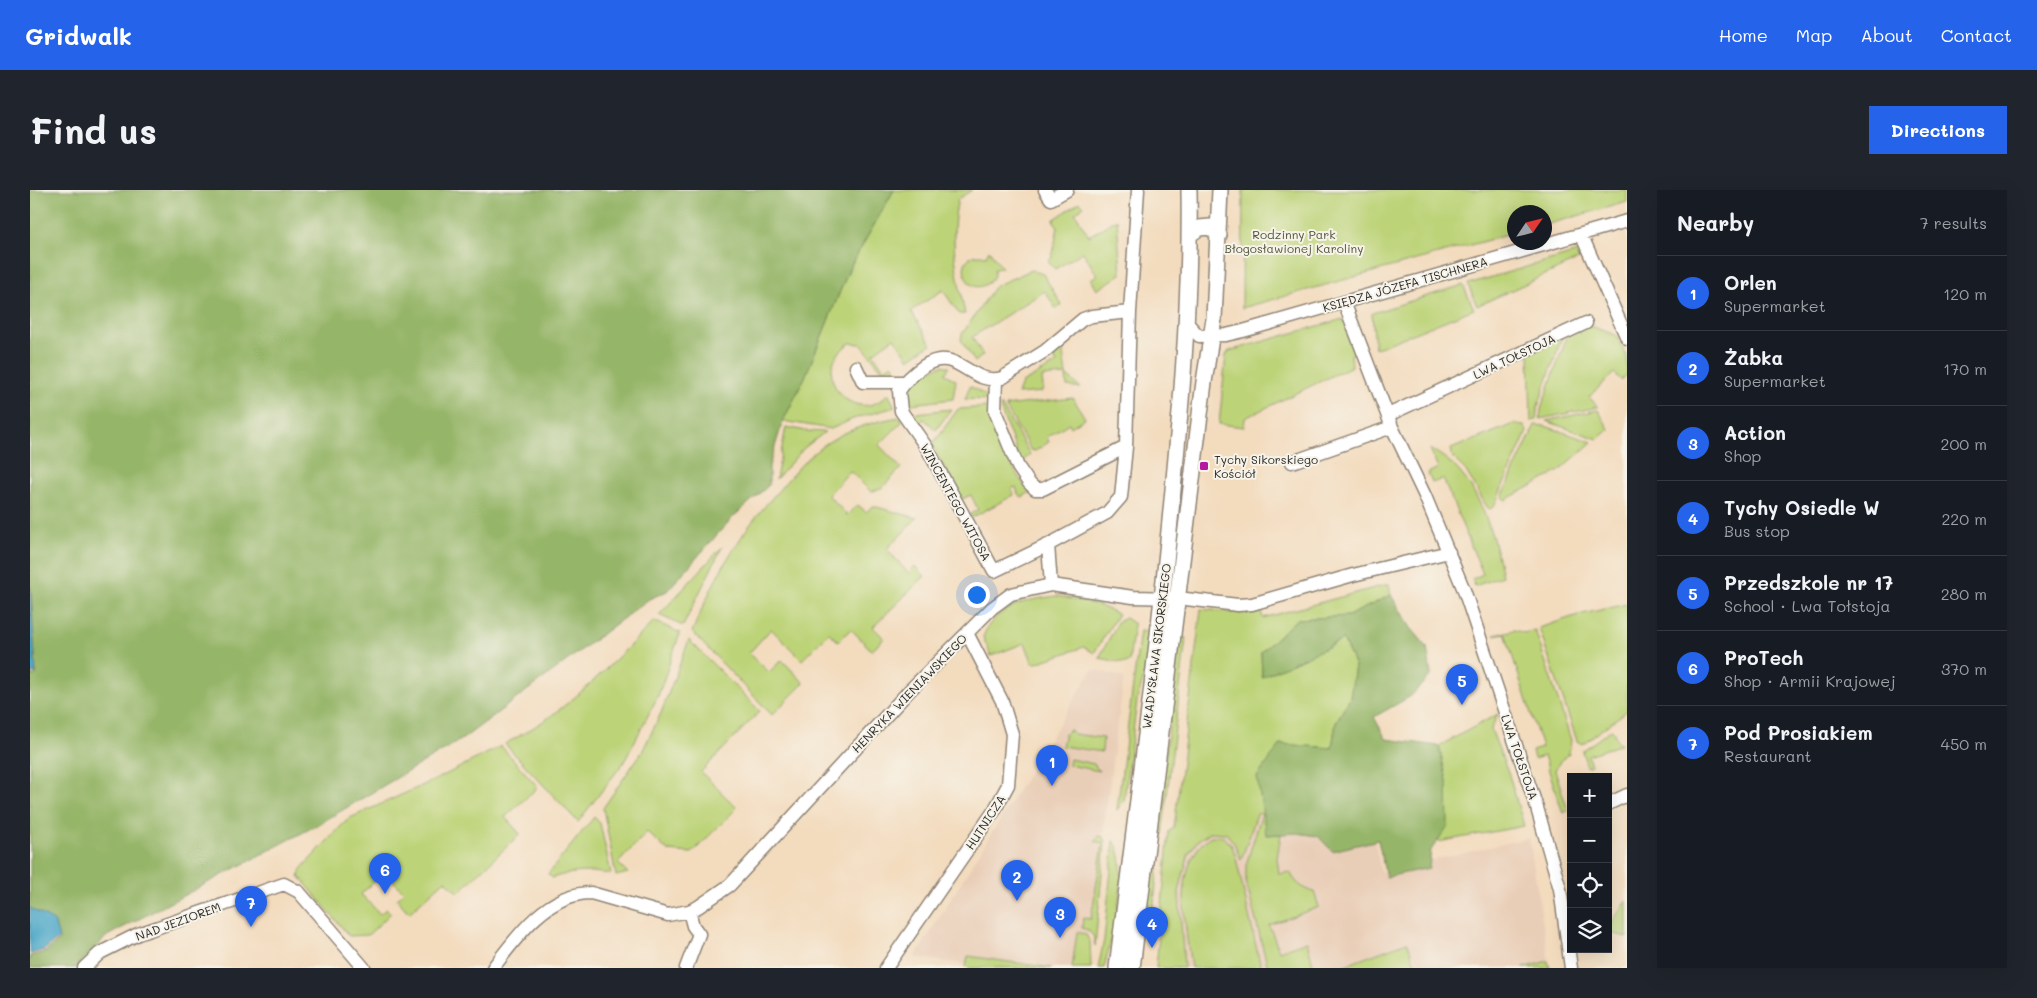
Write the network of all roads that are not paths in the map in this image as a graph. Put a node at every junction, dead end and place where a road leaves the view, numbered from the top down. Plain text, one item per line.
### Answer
1 (1046, 190) edge
2 (1066, 190) edge
3 (1138, 190) edge
4 (1189, 190) edge
5 (1220, 190) edge
6 (1627, 221) edge
7 (1581, 234) junction
8 (1189, 235) junction
9 (1219, 235) junction
10 (1344, 302) junction
11 (1130, 312) junction
12 (1187, 323) junction
13 (1586, 323) dead end
14 (1212, 336) junction
15 (1627, 338) edge
16 (856, 367) dead end
17 (996, 380) junction
18 (906, 382) junction
19 (1390, 421) junction
20 (1126, 447) junction
21 (1292, 462) dead end
22 (1048, 545) junction
23 (1448, 552) junction
24 (1051, 585) junction
25 (1170, 598) junction
26 (967, 632) junction
27 (1627, 795) edge
28 (1612, 802) edge
29 (689, 911) junction
30 (84, 968) edge
31 (364, 968) edge
32 (493, 968) edge
33 (686, 968) edge
34 (886, 968) edge
35 (1117, 968) edge
36 (1132, 968) edge
37 (1571, 968) edge

1 - 2 street
3 - 11 street, WINCENTEGO WITOSA
4 - 8 street, WŁADYSŁAWA SIKORSKIEGO
5 - 9 street, WŁADYSŁAWA SIKORSKIEGO
6 - 7 street, KSIĘDZA JÓZEFA TISCHNERA
7 - 10 street, KSIĘDZA JÓZEFA TISCHNERA
7 - 15 street
8 - 9 street
8 - 12 street, WŁADYSŁAWA SIKORSKIEGO
9 - 14 street, WŁADYSŁAWA SIKORSKIEGO
10 - 14 street, KSIĘDZA JÓZEFA TISCHNERA
10 - 19 street, LWA TOŁSTOJA
11 - 17 street
11 - 20 street, WINCENTEGO WITOSA
12 - 14 street
12 - 25 street, WŁADYSŁAWA SIKORSKIEGO
13 - 19 street, LWA TOŁSTOJA
14 - 25 street, WŁADYSŁAWA SIKORSKIEGO
16 - 18 street
17 - 18 street
17 - 20 street
18 - 22 street, WINCENTEGO WITOSA
19 - 21 street, LWA TOŁSTOJA
19 - 23 street, LWA TOŁSTOJA
20 - 22 street, WINCENTEGO WITOSA
22 - 24 street
23 - 25 street
23 - 37 street, LWA TOŁSTOJA
24 - 25 street, HENRYKA WIENIAWSKIEGO
24 - 26 street, HENRYKA WIENIAWSKIEGO
25 - 35 street, WŁADYSŁAWA SIKORSKIEGO
25 - 36 street, WŁADYSŁAWA SIKORSKIEGO
26 - 29 street, HENRYKA WIENIAWSKIEGO
26 - 34 street, HUTNICZA
27 - 28 street
29 - 32 street, HENRYKA WIENIAWSKIEGO
29 - 33 street
30 - 31 street, NAD JEZIOREM

